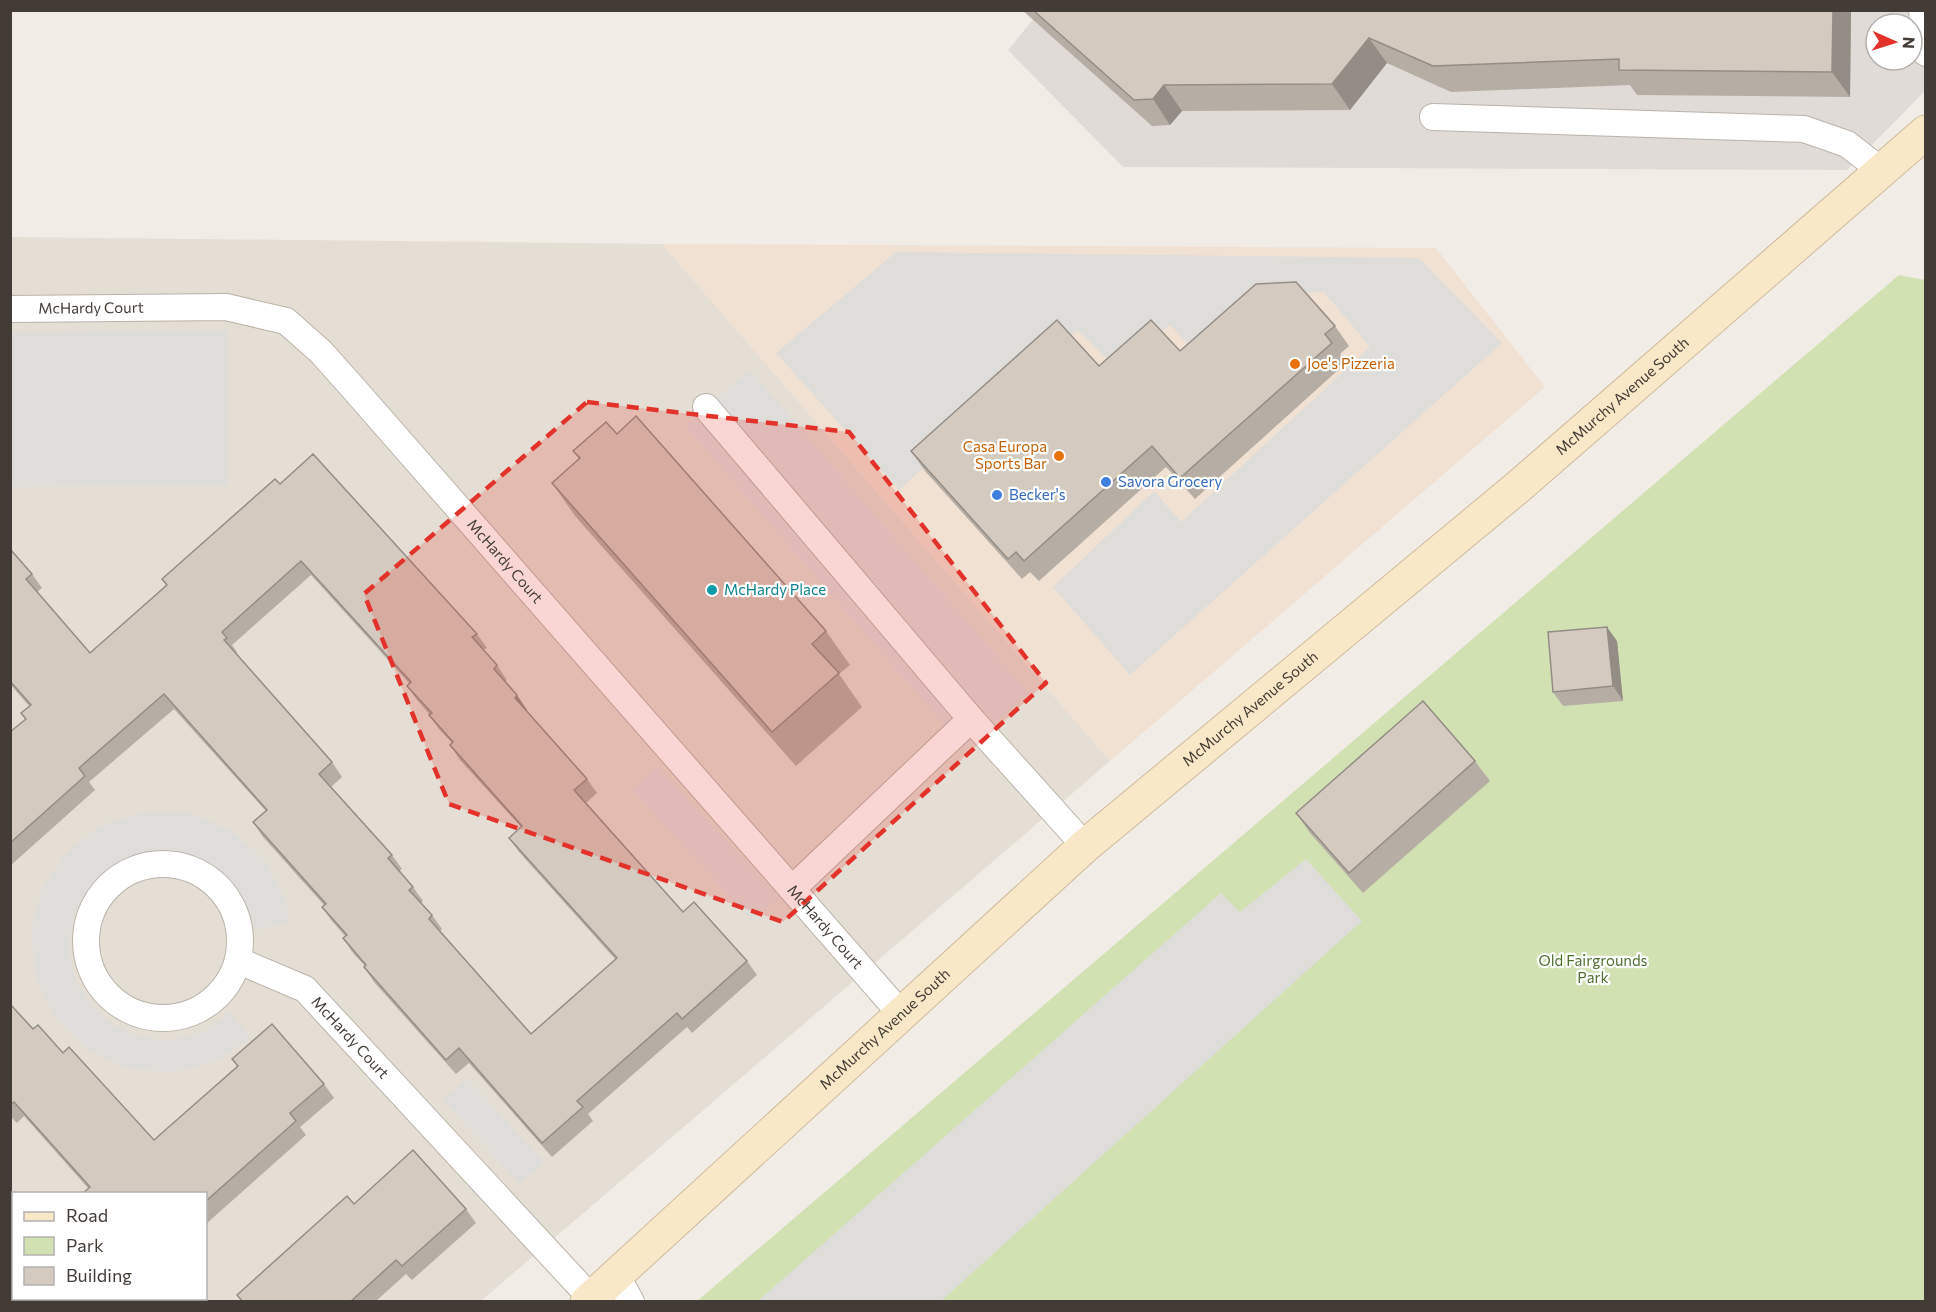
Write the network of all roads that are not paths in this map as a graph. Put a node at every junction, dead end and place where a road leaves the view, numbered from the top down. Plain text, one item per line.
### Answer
1 (1922, 10) edge
2 (1926, 52) edge
3 (1433, 117) dead end
4 (1926, 132) edge
5 (1882, 171) junction
6 (10, 309) edge
7 (706, 407) dead end
8 (971, 719) junction
9 (1085, 846) junction
10 (792, 889) junction
11 (239, 961) junction
12 (902, 1016) junction
13 (624, 1289) edge
14 (589, 1300) edge

1 - 2 lane
3 - 5 lane
4 - 5 street, McMurchy Avenue South
5 - 9 street, McMurchy Avenue South
6 - 10 lane, McHardy Court
7 - 8 lane
8 - 9 lane
8 - 10 lane
9 - 12 street, McMurchy Avenue South
10 - 12 lane, McHardy Court
11 - 11 lane
11 - 14 lane, McHardy Court
12 - 13 street, McMurchy Avenue South
13 - 14 street, McMurchy Avenue South

